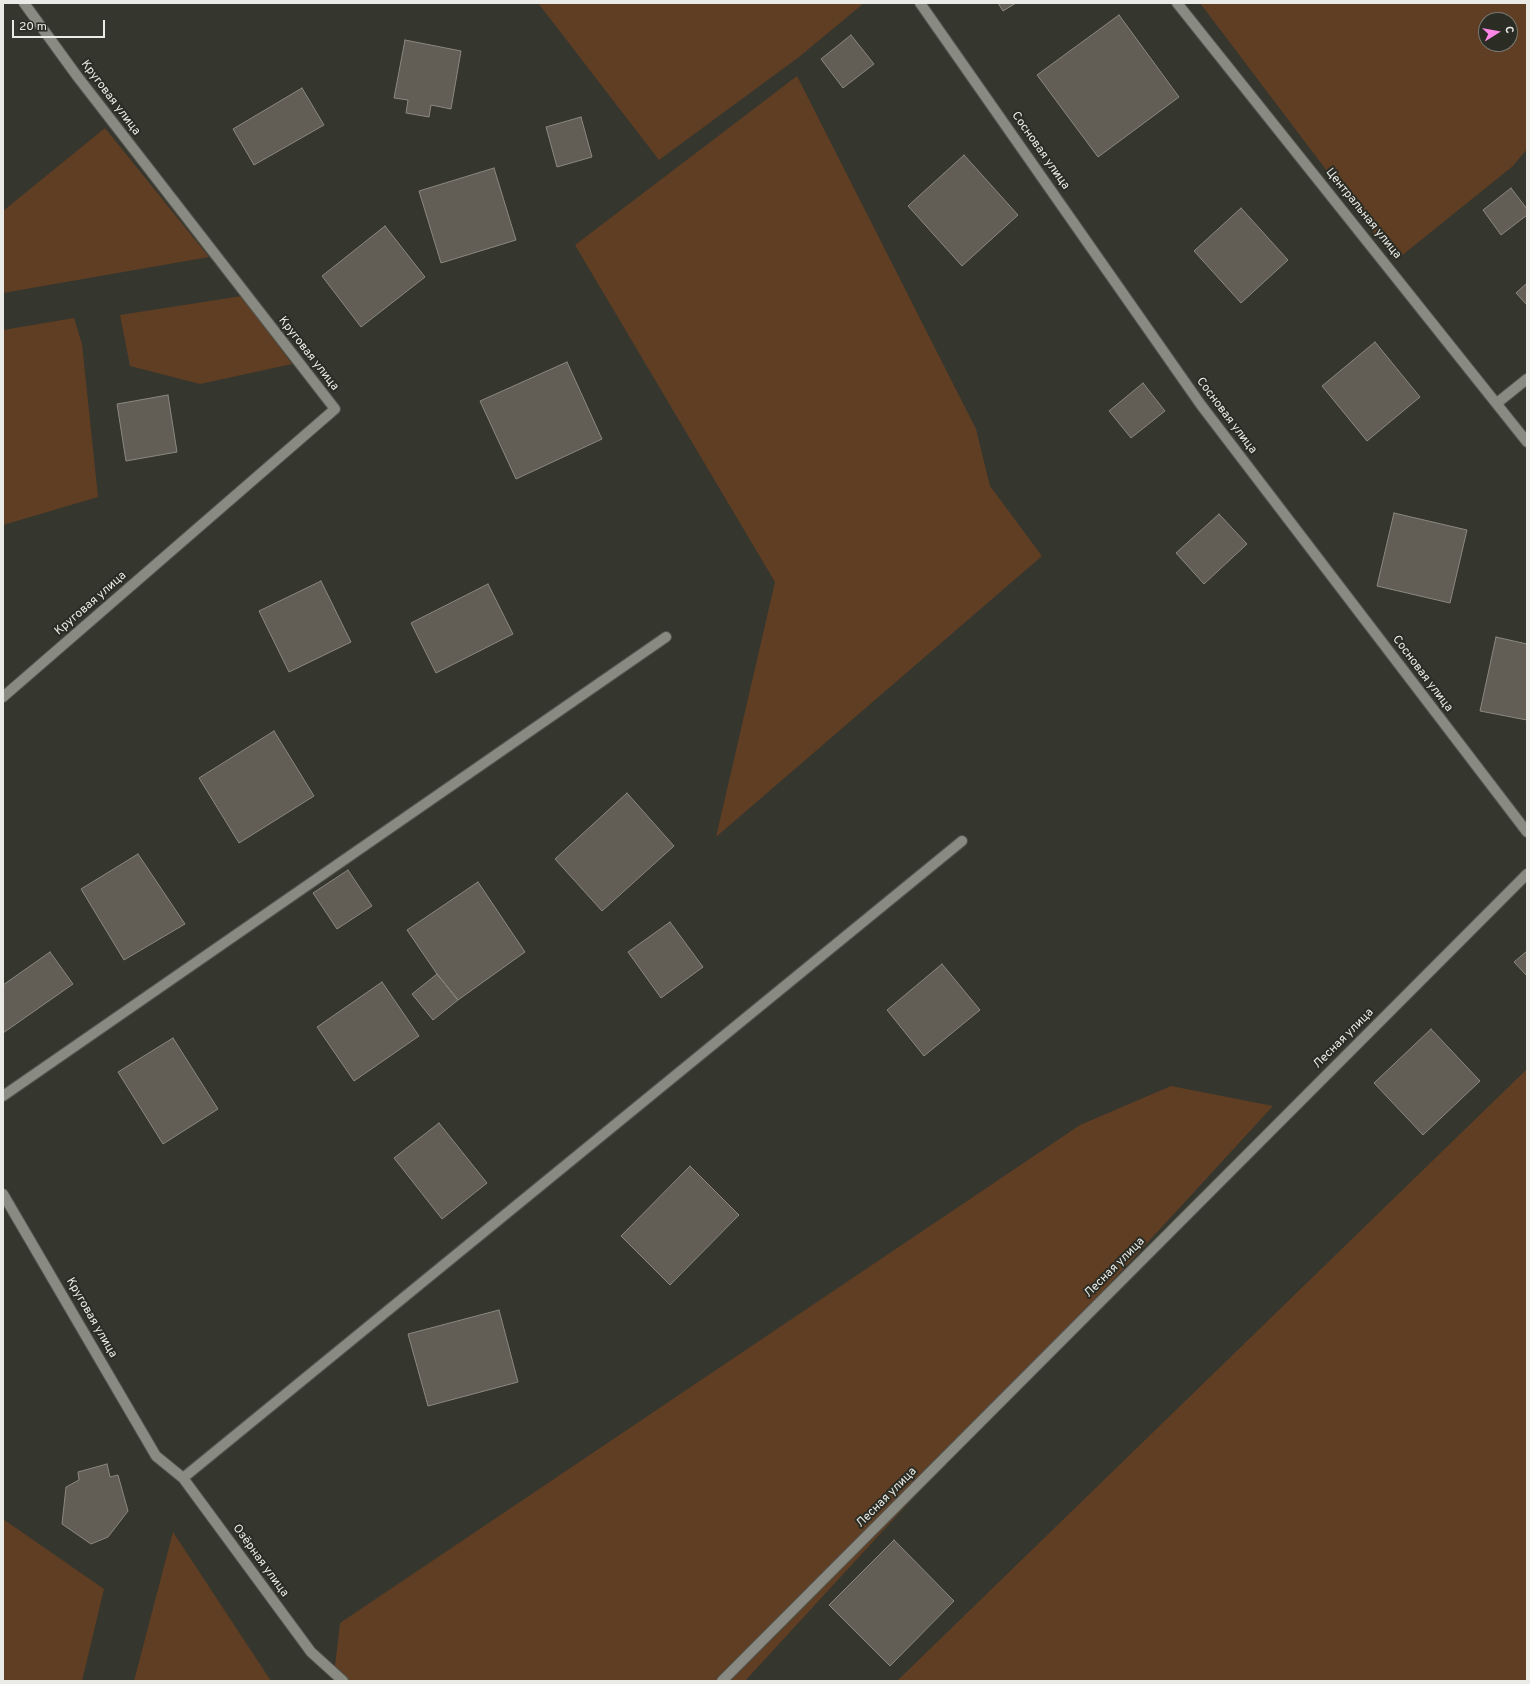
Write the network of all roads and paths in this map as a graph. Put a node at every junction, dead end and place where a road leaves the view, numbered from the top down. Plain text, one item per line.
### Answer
1 (24, 3) edge
2 (920, 3) edge
3 (1177, 3) edge
4 (1527, 379) edge
5 (1497, 403) junction
6 (1527, 442) edge
7 (666, 637) dead end
8 (3, 697) edge
9 (1527, 832) edge
10 (962, 841) dead end
11 (1527, 874) edge
12 (3, 1096) edge
13 (3, 1194) edge
14 (156, 1456) joint
15 (183, 1478) junction
16 (343, 1681) edge
17 (722, 1681) edge

1 - 8 street, Круговая улица
2 - 9 street, Сосновая улица
3 - 5 street, Центральная улица
4 - 5 street
5 - 6 street, Центральная улица
7 - 12 street
10 - 15 street
11 - 17 street, Лесная улица
13 - 14 street, Круговая улица
14 - 15 street, Озёрная улица
15 - 16 street, Озёрная улица

